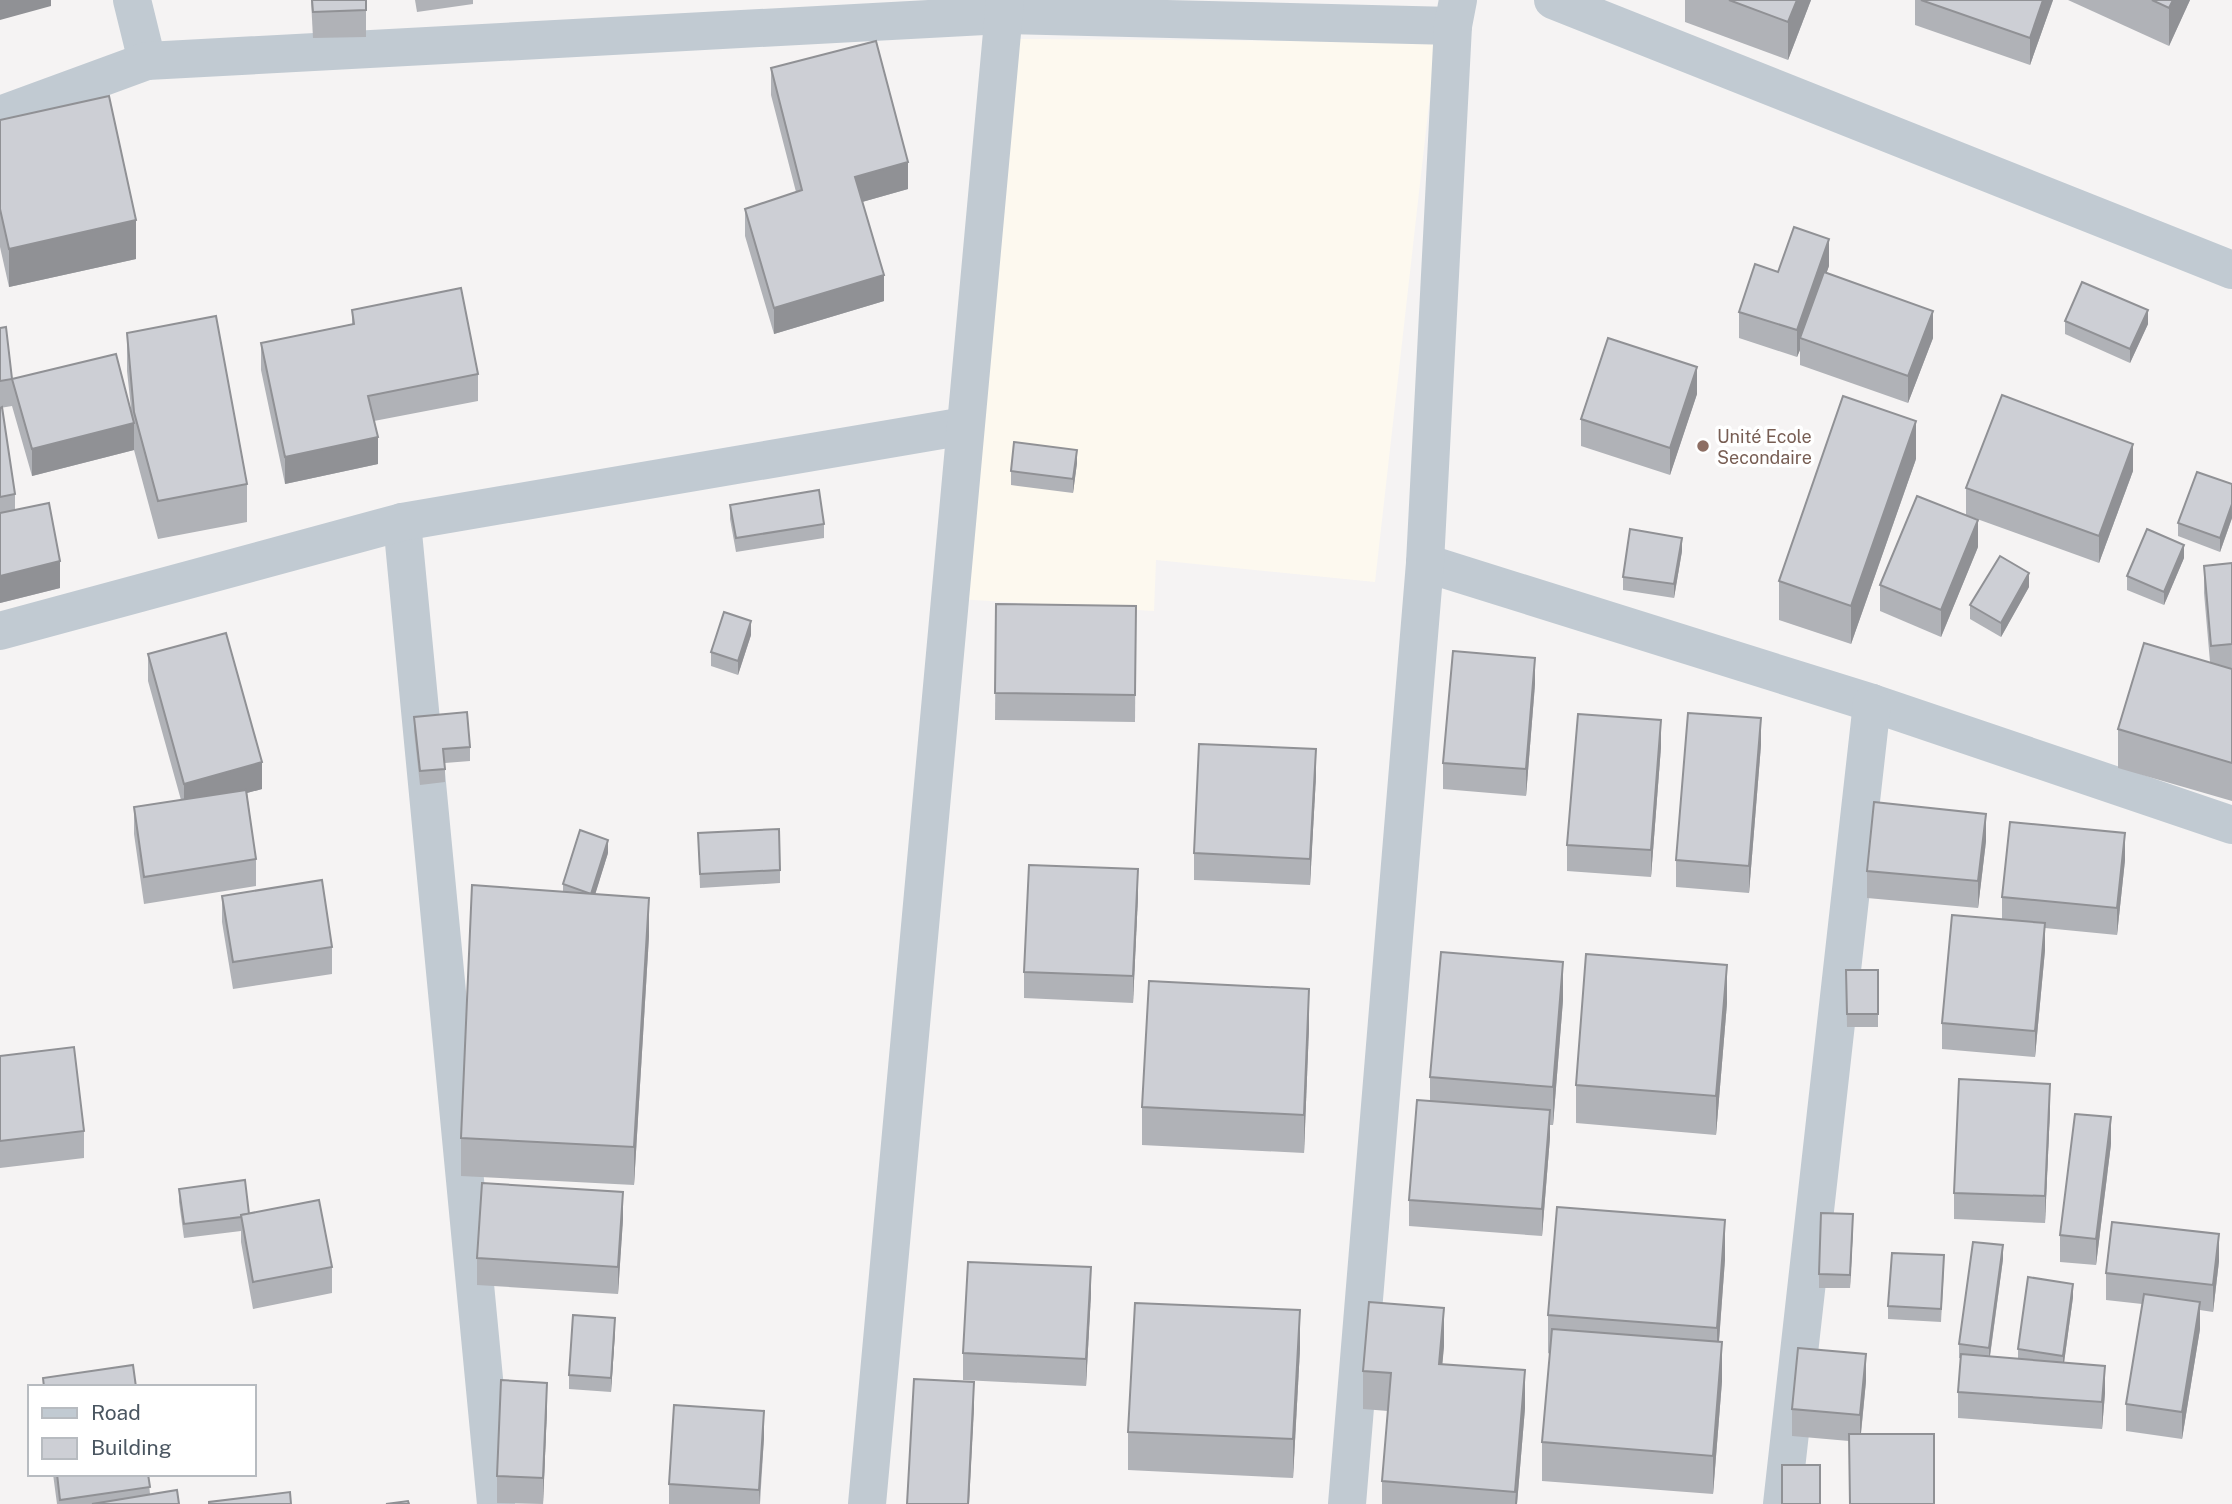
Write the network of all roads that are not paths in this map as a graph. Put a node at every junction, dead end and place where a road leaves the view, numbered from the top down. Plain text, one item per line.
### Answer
1 (132, 0) edge
2 (1553, 0) edge
3 (1004, 7) edge
4 (1455, 13) edge
5 (147, 61) junction
6 (0, 115) edge
7 (2232, 270) edge
8 (965, 426) junction
9 (402, 522) junction
10 (1425, 564) junction
11 (0, 631) edge
12 (1872, 703) junction
13 (2232, 825) edge
14 (496, 1504) edge
15 (867, 1504) edge
16 (1348, 1504) edge
17 (1782, 1504) edge

1 - 5 street
2 - 7 street
3 - 4 street
3 - 5 street
3 - 8 street
4 - 10 street
5 - 6 street
8 - 9 street
8 - 15 street
9 - 11 street
9 - 14 street
10 - 12 street
10 - 16 street
12 - 13 street
12 - 17 street

